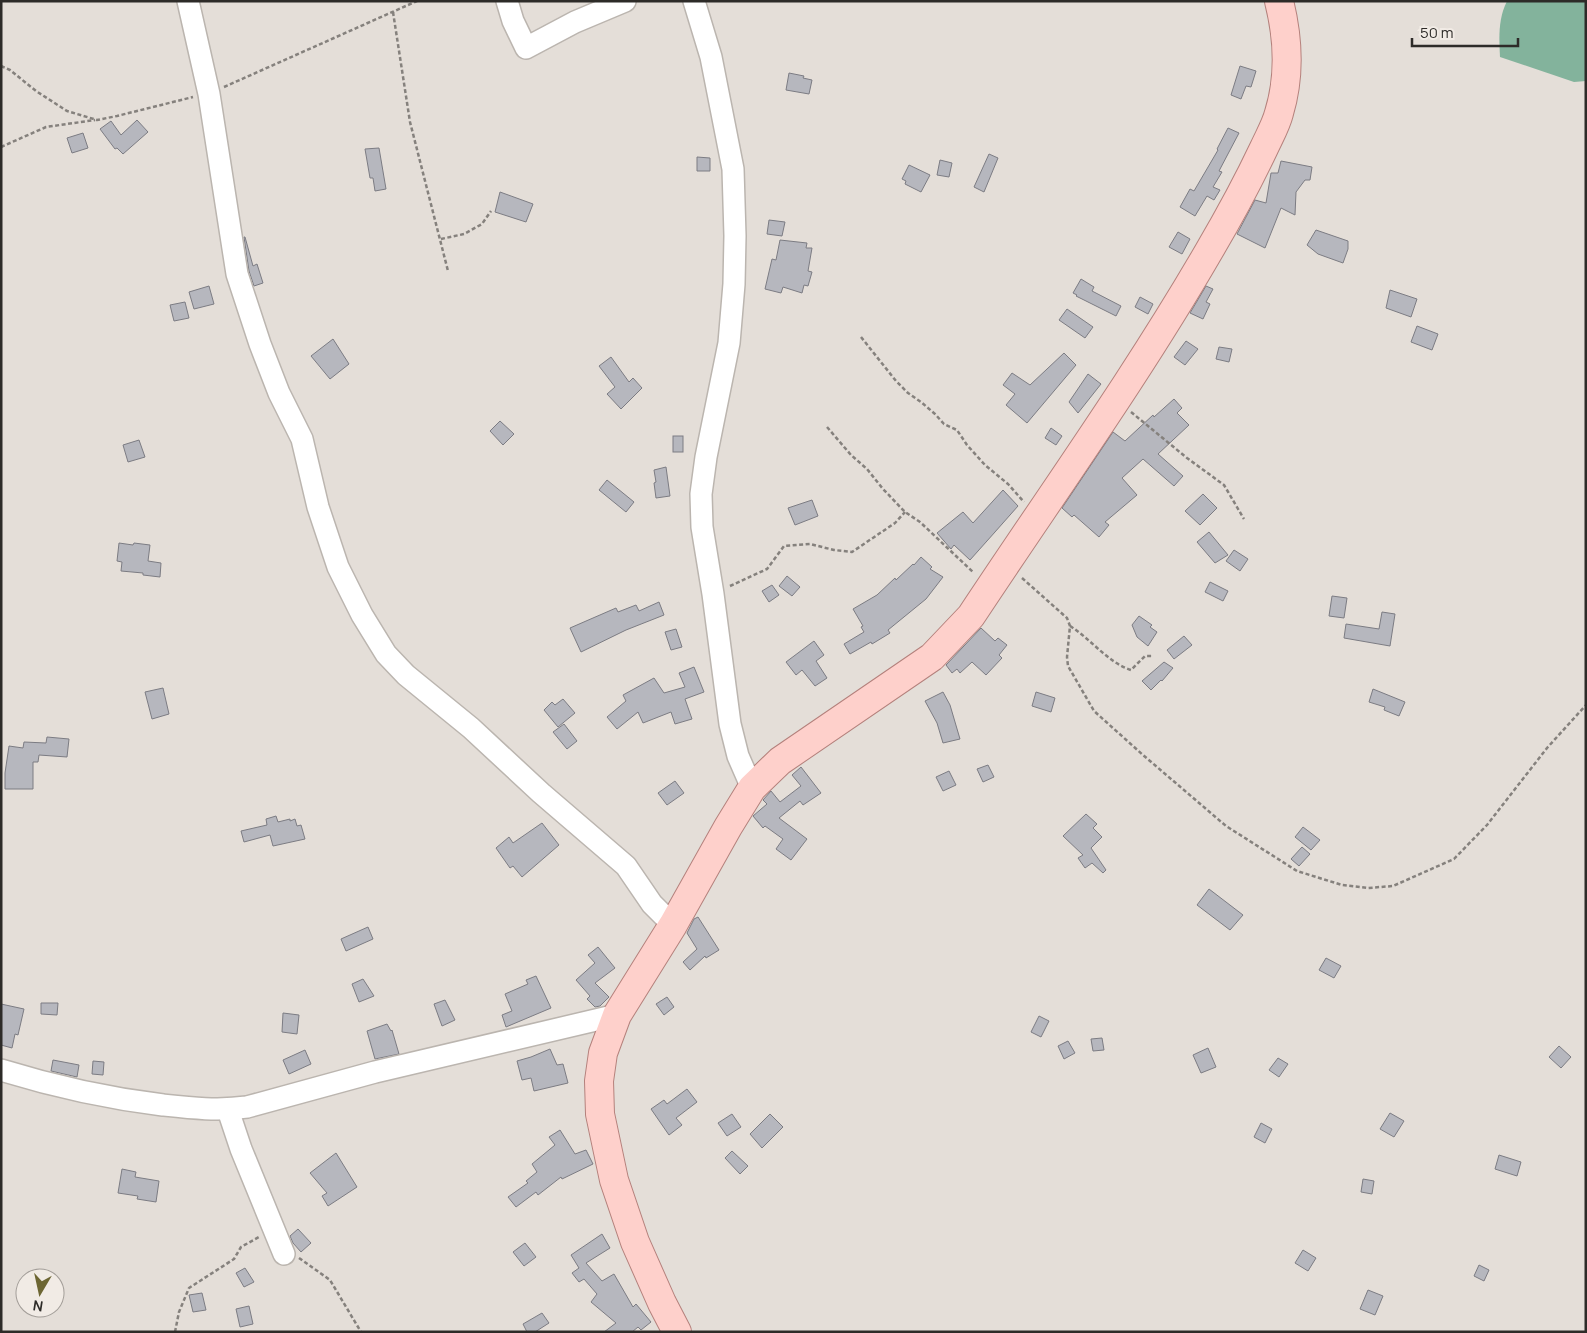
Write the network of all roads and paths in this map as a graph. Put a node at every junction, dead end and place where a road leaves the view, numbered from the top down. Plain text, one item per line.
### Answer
1 (188, 1) edge
2 (417, 1) edge
3 (507, 1) edge
4 (625, 1) edge
5 (694, 1) edge
6 (1279, 1) edge
7 (392, 12) junction
8 (1, 66) edge
9 (209, 94) junction
10 (97, 120) junction
11 (1, 147) edge
12 (491, 211) dead end
13 (441, 239) junction
14 (448, 271) dead end
15 (861, 337) dead end
16 (1121, 394) junction
17 (827, 427) dead end
18 (905, 512) junction
19 (1037, 516) junction
20 (1244, 519) dead end
21 (1005, 564) junction
22 (989, 589) junction
23 (713, 594) junction
24 (1070, 626) junction
25 (1152, 656) dead end
26 (1586, 705) edge
27 (752, 788) junction
28 (673, 925) junction
29 (616, 1015) junction
30 (1, 1070) edge
31 (228, 1110) junction
32 (279, 1243) junction
33 (175, 1332) edge
34 (361, 1332) edge
35 (677, 1332) edge

1 - 9 street
2 - 7 path
3 - 4 street
5 - 23 street
6 - 16 main road
7 - 9 path
7 - 13 path
8 - 10 path
9 - 10 path
9 - 28 street
10 - 11 path
12 - 13 path
13 - 14 path
15 - 19 path
16 - 19 main road
16 - 20 path
17 - 18 path
18 - 22 path
18 - 23 path
19 - 21 main road
21 - 22 main road
21 - 24 path
22 - 27 main road
23 - 27 street
24 - 25 path
24 - 26 path
27 - 28 main road
28 - 29 main road
29 - 31 street
29 - 35 main road
30 - 31 street
31 - 32 street
32 - 33 path
32 - 34 path

